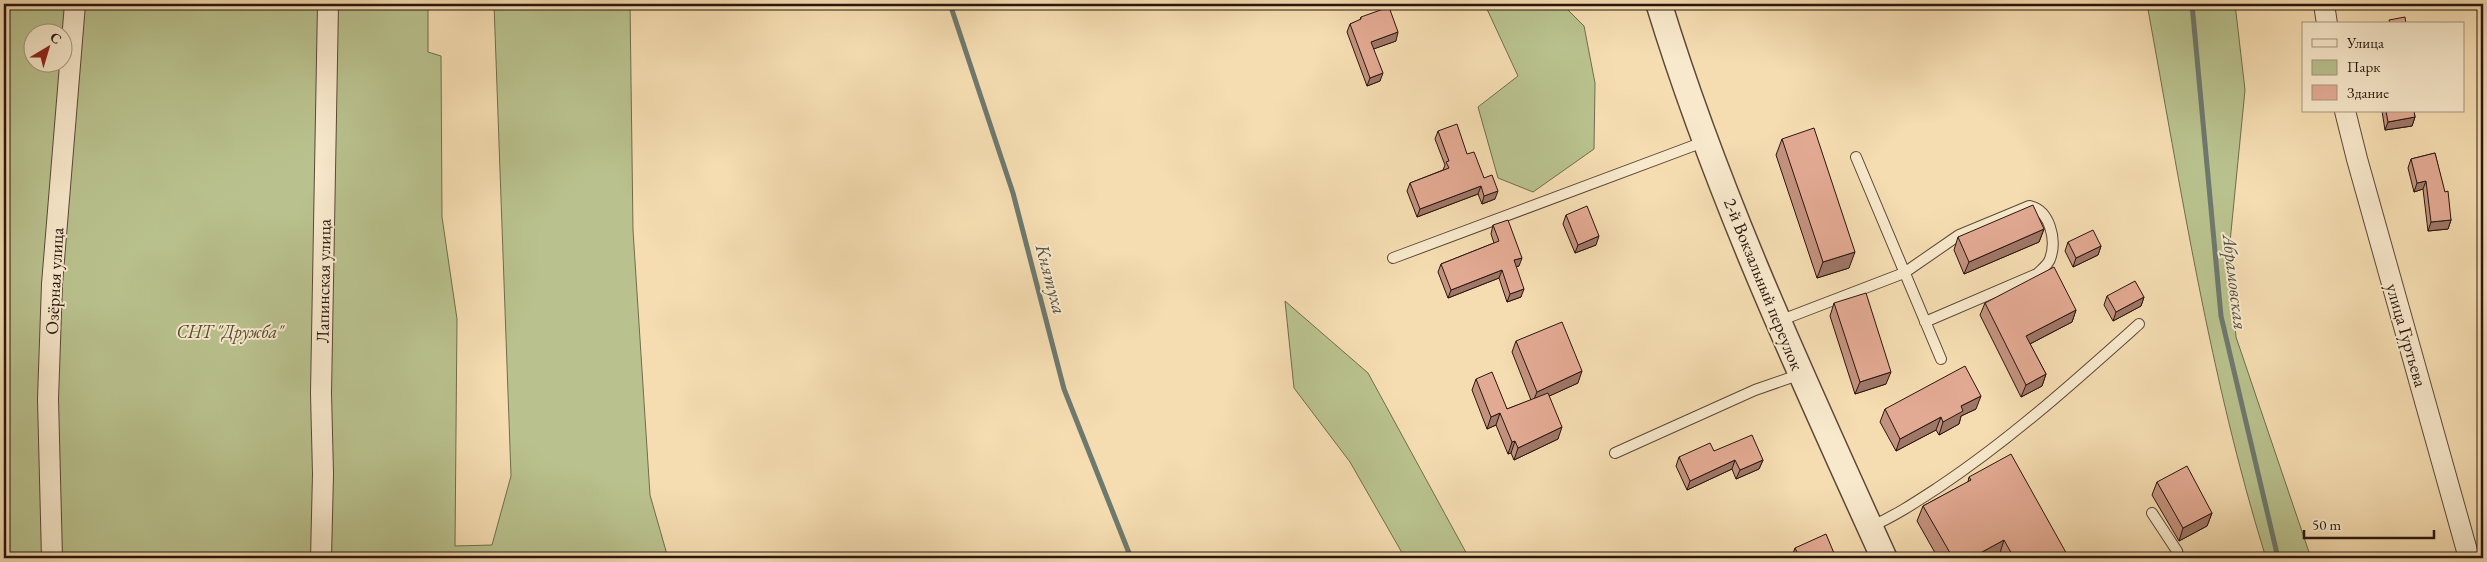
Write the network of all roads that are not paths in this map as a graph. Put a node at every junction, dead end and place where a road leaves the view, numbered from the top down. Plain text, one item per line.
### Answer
1 (75, 4) edge
2 (328, 4) edge
3 (1659, 4) edge
4 (2324, 4) edge
5 (2327, 22) edge
6 (2345, 112) edge
7 (1707, 140) junction
8 (1856, 157) dead end
9 (1393, 258) dead end
10 (1904, 273) junction
11 (1779, 321) junction
12 (1925, 322) junction
13 (2139, 324) dead end
14 (1941, 359) dead end
15 (1802, 374) junction
16 (1615, 452) dead end
17 (2152, 513) dead end
18 (1870, 527) junction
19 (52, 558) edge
20 (321, 558) edge
21 (1884, 558) edge
22 (2179, 558) edge
23 (2470, 558) edge

1 - 19 street, Озёрная улица
2 - 20 street, Лапинская улица
3 - 7 street, 2-й Вокзальный переулок
4 - 5 street
6 - 23 street, улица Гуртьева
7 - 9 lane
7 - 11 street, 2-й Вокзальный переулок
8 - 10 lane
10 - 11 lane
10 - 12 lane
10 - 12 lane
11 - 15 street, 2-й Вокзальный переулок
12 - 14 lane
13 - 18 lane
15 - 16 lane
15 - 18 street, 2-й Вокзальный переулок
17 - 22 lane
18 - 21 street, 2-й Вокзальный переулок

